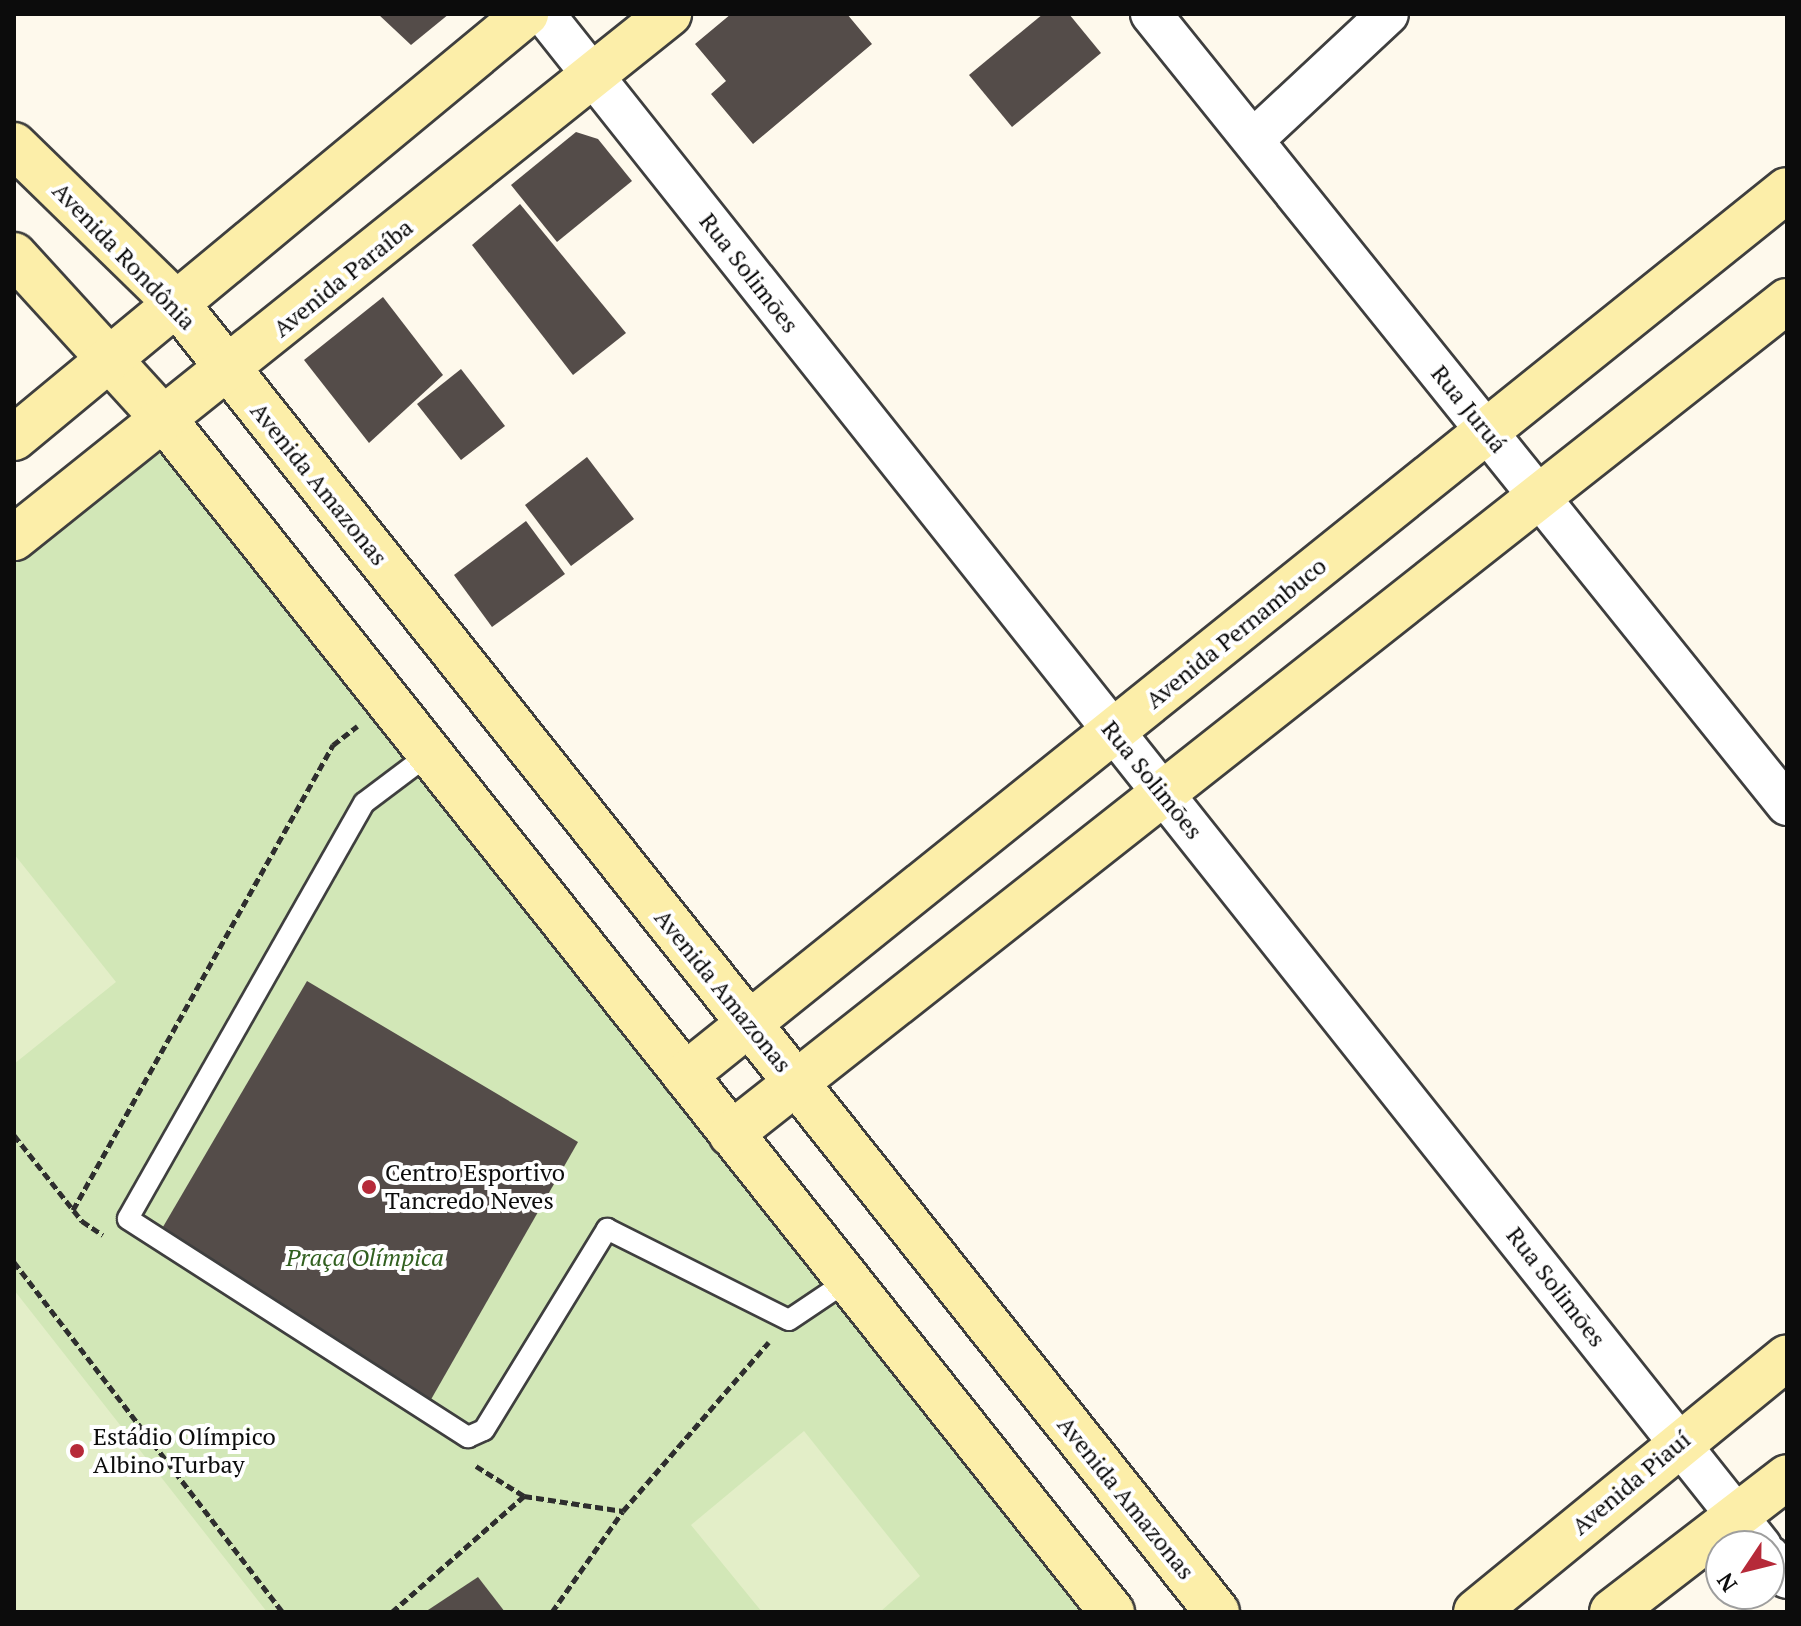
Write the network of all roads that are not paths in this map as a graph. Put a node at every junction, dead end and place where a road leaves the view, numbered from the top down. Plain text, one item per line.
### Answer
1 (526, 14) edge
2 (544, 14) edge
3 (669, 14) edge
4 (1151, 14) edge
5 (1388, 14) edge
6 (593, 76) junction
7 (1254, 139) junction
8 (14, 145) edge
9 (1787, 190) edge
10 (14, 255) edge
11 (1787, 301) edge
12 (177, 304) junction
13 (113, 360) junction
14 (228, 370) junction
15 (164, 419) junction
16 (1486, 432) junction
17 (14, 438) edge
18 (1539, 497) junction
19 (14, 538) edge
20 (1114, 732) junction
21 (429, 754) junction
22 (1782, 790) edge
23 (1163, 794) junction
24 (749, 1025) junction
25 (685, 1075) junction
26 (796, 1083) junction
27 (731, 1134) junction
28 (850, 1279) junction
29 (1787, 1357) edge
30 (1679, 1443) junction
31 (1787, 1477) edge
32 (1748, 1530) edge
33 (1750, 1530) edge
34 (1705, 1557) edge
35 (1112, 1612) edge
36 (1217, 1612) edge
37 (1476, 1612) edge
38 (1612, 1612) edge

1 - 12 main road
2 - 6 street, Rua Solimões
3 - 6 main road, Avenida Paraíba
4 - 7 street, Rua Juruá
5 - 7 street
6 - 14 main road, Avenida Paraíba
6 - 20 street, Rua Solimões
7 - 16 street, Rua Juruá
8 - 12 main road, Avenida Rondônia
9 - 16 main road, Avenida Pernambuco
10 - 13 main road
11 - 18 main road
12 - 13 main road
12 - 14 main road, Avenida Rondônia
13 - 15 main road
13 - 17 main road
14 - 15 main road, Avenida Paraíba
14 - 24 main road, Avenida Amazonas
15 - 19 main road, Avenida Paraíba
15 - 21 main road
16 - 18 street, Rua Juruá
16 - 20 main road, Avenida Pernambuco
18 - 22 street, Rua Juruá
18 - 23 main road
20 - 23 street, Rua Solimões
20 - 24 main road, Avenida Pernambuco
21 - 25 main road
21 - 28 lane
23 - 26 main road
23 - 30 street, Rua Solimões
24 - 25 main road, Avenida Pernambuco
24 - 26 main road, Avenida Amazonas
25 - 27 main road
26 - 27 main road
26 - 36 main road, Avenida Amazonas
27 - 28 main road
28 - 35 main road
29 - 30 main road, Avenida Piauí
30 - 32 street, Rua Solimões
30 - 37 main road, Avenida Piauí
31 - 33 main road
34 - 38 main road

